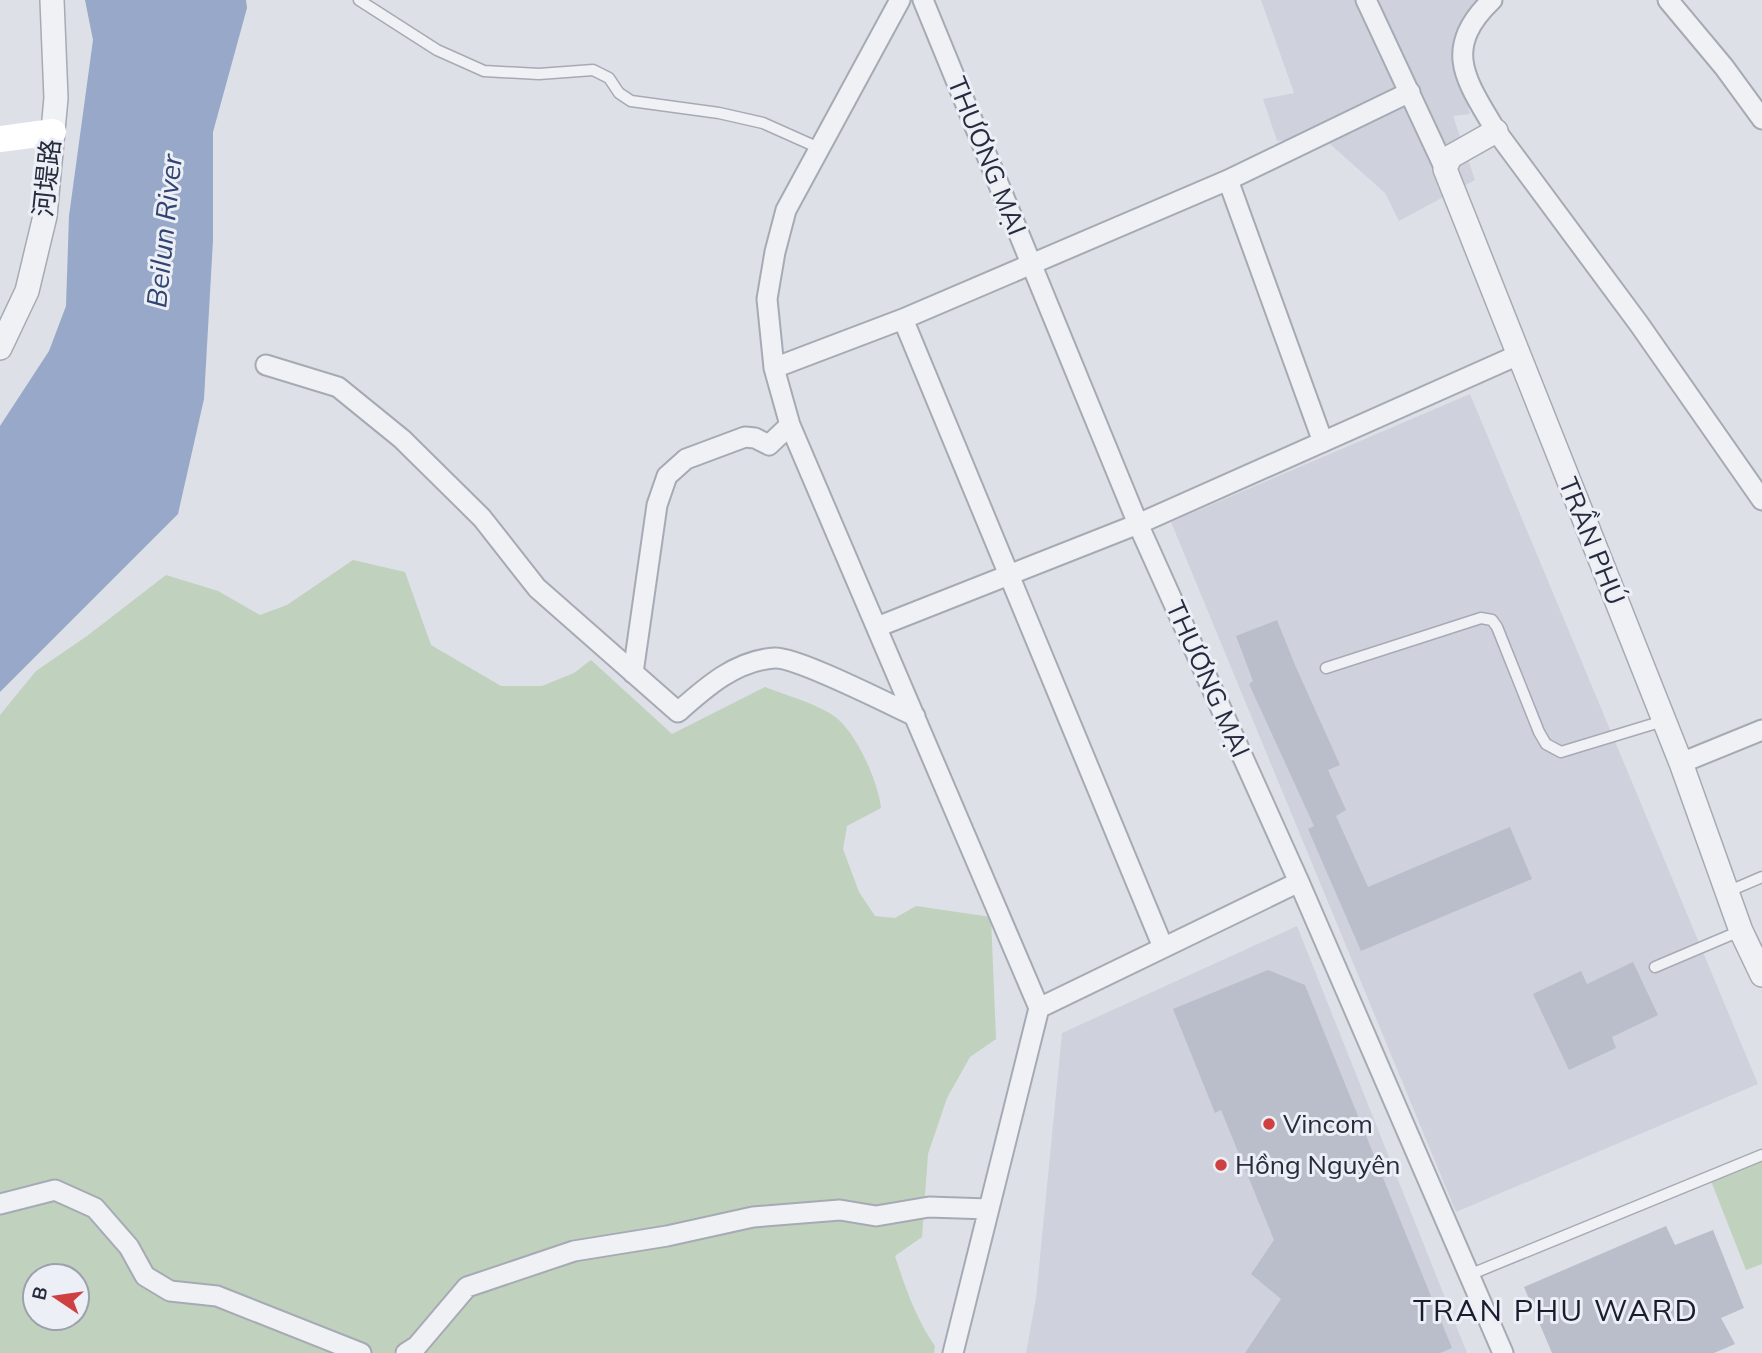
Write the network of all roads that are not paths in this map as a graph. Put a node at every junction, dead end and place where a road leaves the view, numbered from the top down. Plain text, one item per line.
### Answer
1 (52, 0) edge
2 (359, 0) edge
3 (900, 0) edge
4 (923, 0) edge
5 (1366, 0) edge
6 (1492, 0) edge
7 (1668, 0) edge
8 (1410, 92) junction
9 (1762, 120) edge
10 (1496, 131) junction
11 (0, 139) edge
12 (52, 140) junction
13 (819, 148) junction
14 (0, 156) edge
15 (1445, 170) junction
16 (1228, 180) junction
17 (1032, 264) junction
18 (904, 318) junction
19 (2, 340) edge
20 (1518, 355) junction
21 (266, 365) dead end
22 (774, 368) junction
23 (790, 425) junction
24 (1323, 442) junction
25 (1761, 496) edge
26 (1138, 524) junction
27 (1009, 574) junction
28 (877, 627) junction
29 (1326, 668) dead end
30 (633, 673) junction
31 (915, 716) junction
32 (1663, 721) junction
33 (1762, 730) edge
34 (1681, 763) junction
35 (1762, 877) edge
36 (1299, 881) junction
37 (1726, 892) junction
38 (1741, 931) junction
39 (1163, 947) junction
40 (1655, 967) dead end
41 (1762, 975) edge
42 (1039, 1008) junction
43 (1762, 1155) edge
44 (0, 1204) edge
45 (988, 1209) junction
46 (1469, 1275) junction
47 (361, 1353) edge
48 (406, 1353) edge
49 (953, 1353) edge
50 (1503, 1353) edge

1 - 12 street, 河堤路
2 - 13 lane
3 - 13 street
4 - 17 street, THƯƠNG MẠI
5 - 8 street
6 - 10 street
7 - 9 street
8 - 15 street
8 - 16 street
10 - 15 street
10 - 25 street
11 - 12 main road
12 - 14 main road
12 - 19 street, 河堤路
13 - 22 street
15 - 20 street, TRẦN PHÚ
16 - 17 street
16 - 24 street
17 - 18 street
17 - 26 street, THƯƠNG MẠI
18 - 22 street
18 - 27 street
20 - 24 street
20 - 32 street, TRẦN PHÚ
21 - 30 street
22 - 23 street
23 - 28 street
23 - 30 street
24 - 26 street
26 - 27 street
26 - 36 street, THƯƠNG MẠI
27 - 28 street
27 - 39 street
28 - 31 street
29 - 32 lane
30 - 31 street
31 - 42 street
32 - 34 street, TRẦN PHÚ
33 - 34 street
34 - 37 street, TRẦN PHÚ
35 - 37 lane
36 - 39 street
36 - 46 street, THƯƠNG MẠI
37 - 38 street, TRẦN PHÚ
38 - 40 lane
38 - 41 street, TRẦN PHÚ
39 - 42 street
42 - 45 street
43 - 46 lane
44 - 47 street
45 - 48 street
45 - 49 street
46 - 50 street, THƯƠNG MẠI

